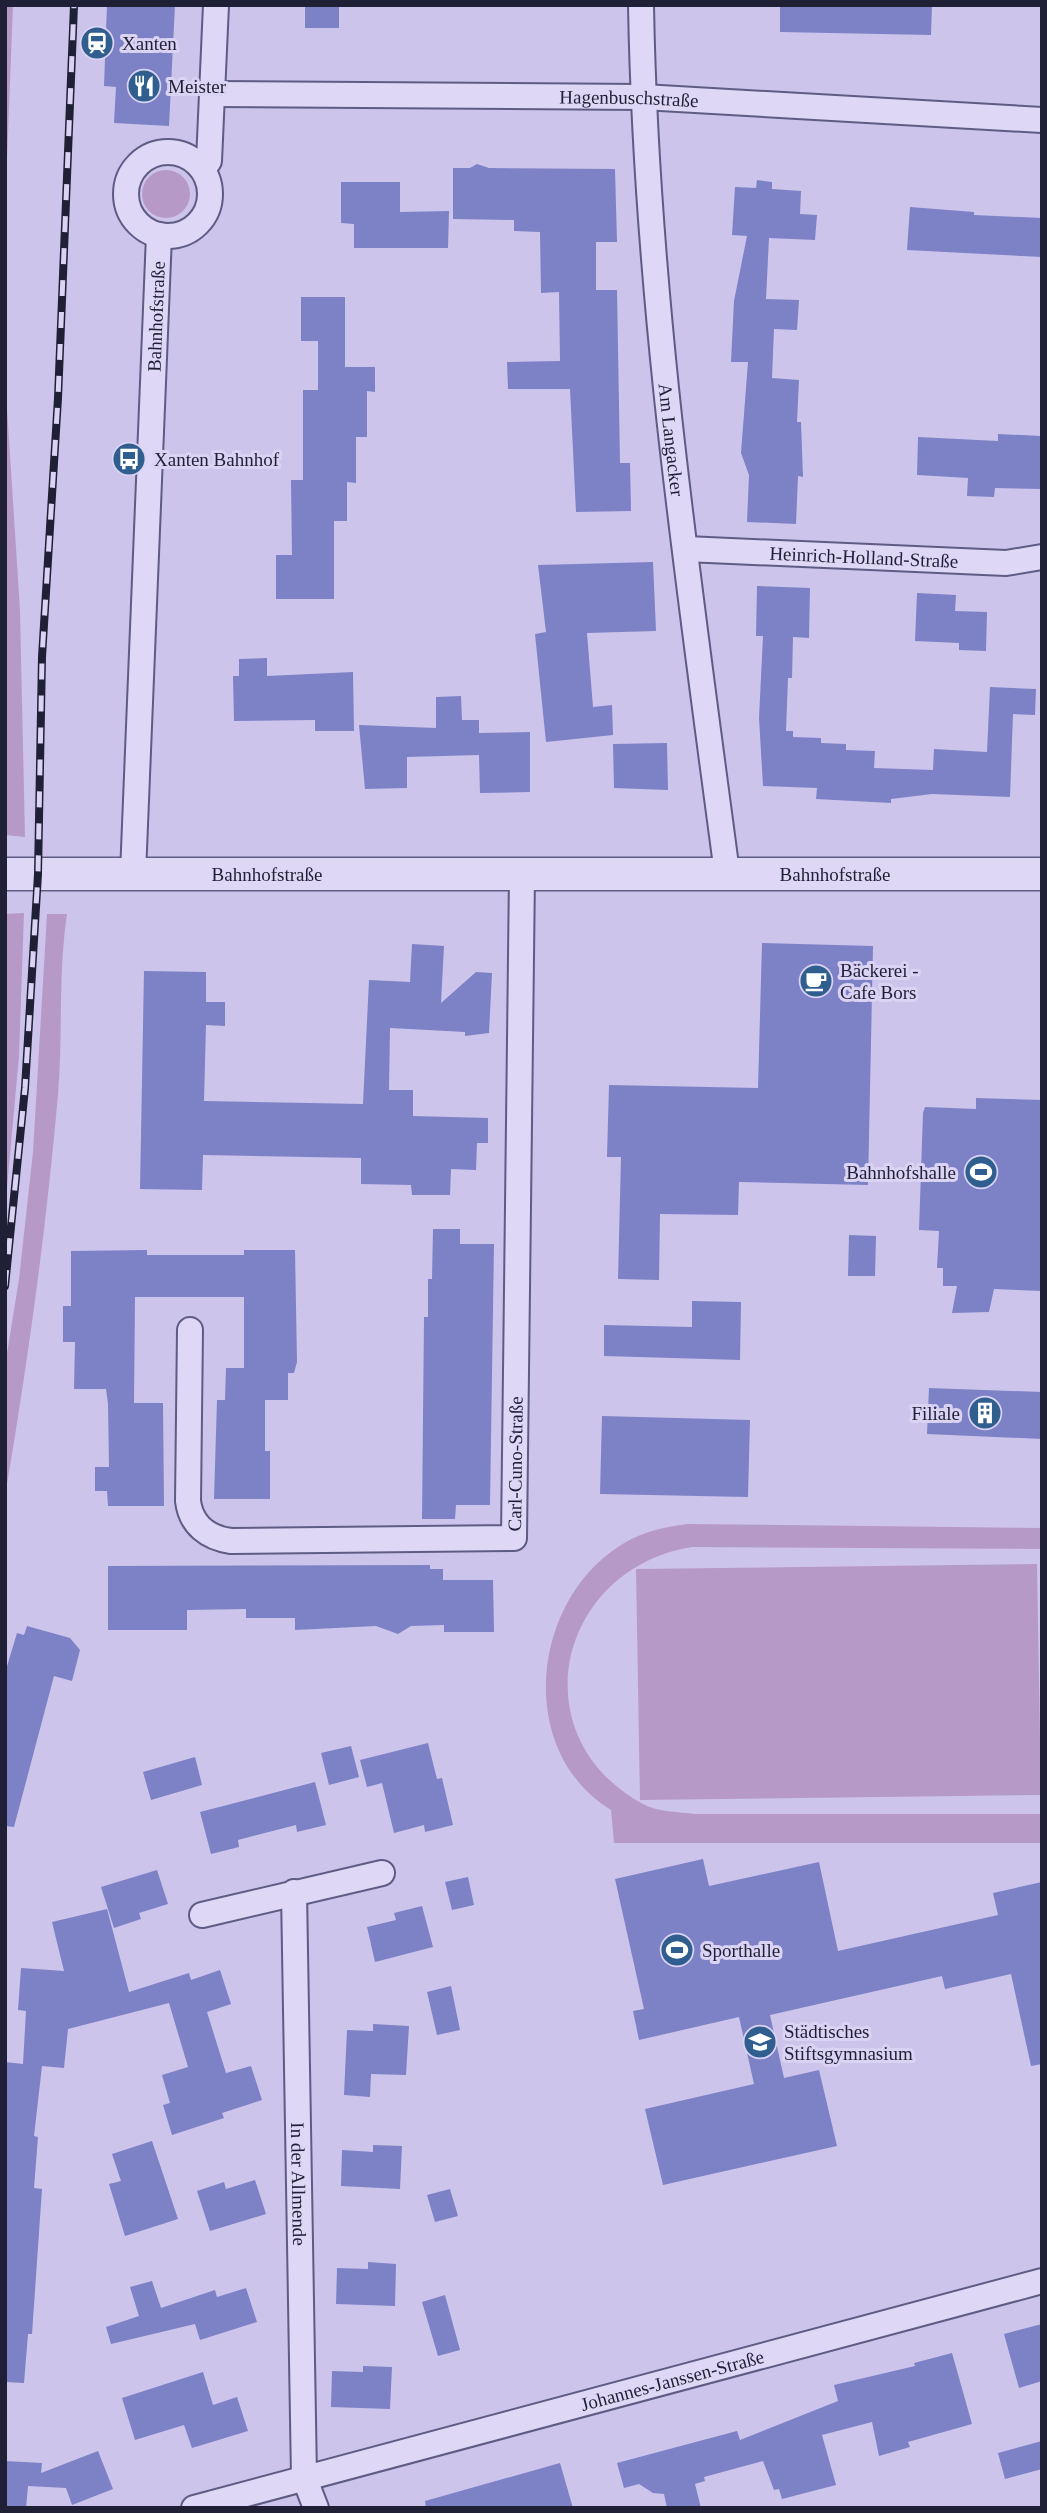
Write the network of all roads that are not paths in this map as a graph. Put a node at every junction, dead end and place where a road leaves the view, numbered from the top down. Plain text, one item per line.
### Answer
1 (216, 5) edge
2 (641, 5) edge
3 (214, 94) junction
4 (643, 97) junction
5 (1042, 120) edge
6 (203, 169) junction
7 (159, 235) junction
8 (686, 549) junction
9 (1042, 557) edge
10 (727, 873) junction
11 (5, 874) edge
12 (133, 874) junction
13 (522, 874) junction
14 (1042, 874) edge
15 (190, 1331) dead end
16 (382, 1873) dead end
17 (294, 1892) junction
18 (202, 1915) dead end
19 (1042, 2281) edge
20 (304, 2477) junction
21 (194, 2508) edge
22 (316, 2508) edge

1 - 3 street, Bahnhofstraße
2 - 4 street, Am Langacker
3 - 4 street, Hagenbuschstraße
3 - 6 street, Bahnhofstraße
4 - 5 street, Hagenbuschstraße
4 - 8 street, Am Langacker
6 - 7 street, Bahnhofstraße
6 - 7 street, Bahnhofstraße
7 - 12 street, Bahnhofstraße
8 - 9 street, Heinrich-Holland-Straße
8 - 10 street, Am Langacker
10 - 13 street, Bahnhofstraße
10 - 14 street, Bahnhofstraße
11 - 12 street
12 - 13 street, Bahnhofstraße
13 - 15 street, Carl-Cuno-Straße
16 - 17 street
17 - 18 street
17 - 20 street, In der Allmende
19 - 20 street, Johannes-Janssen-Straße
20 - 21 street, Johannes-Janssen-Straße
20 - 22 street

